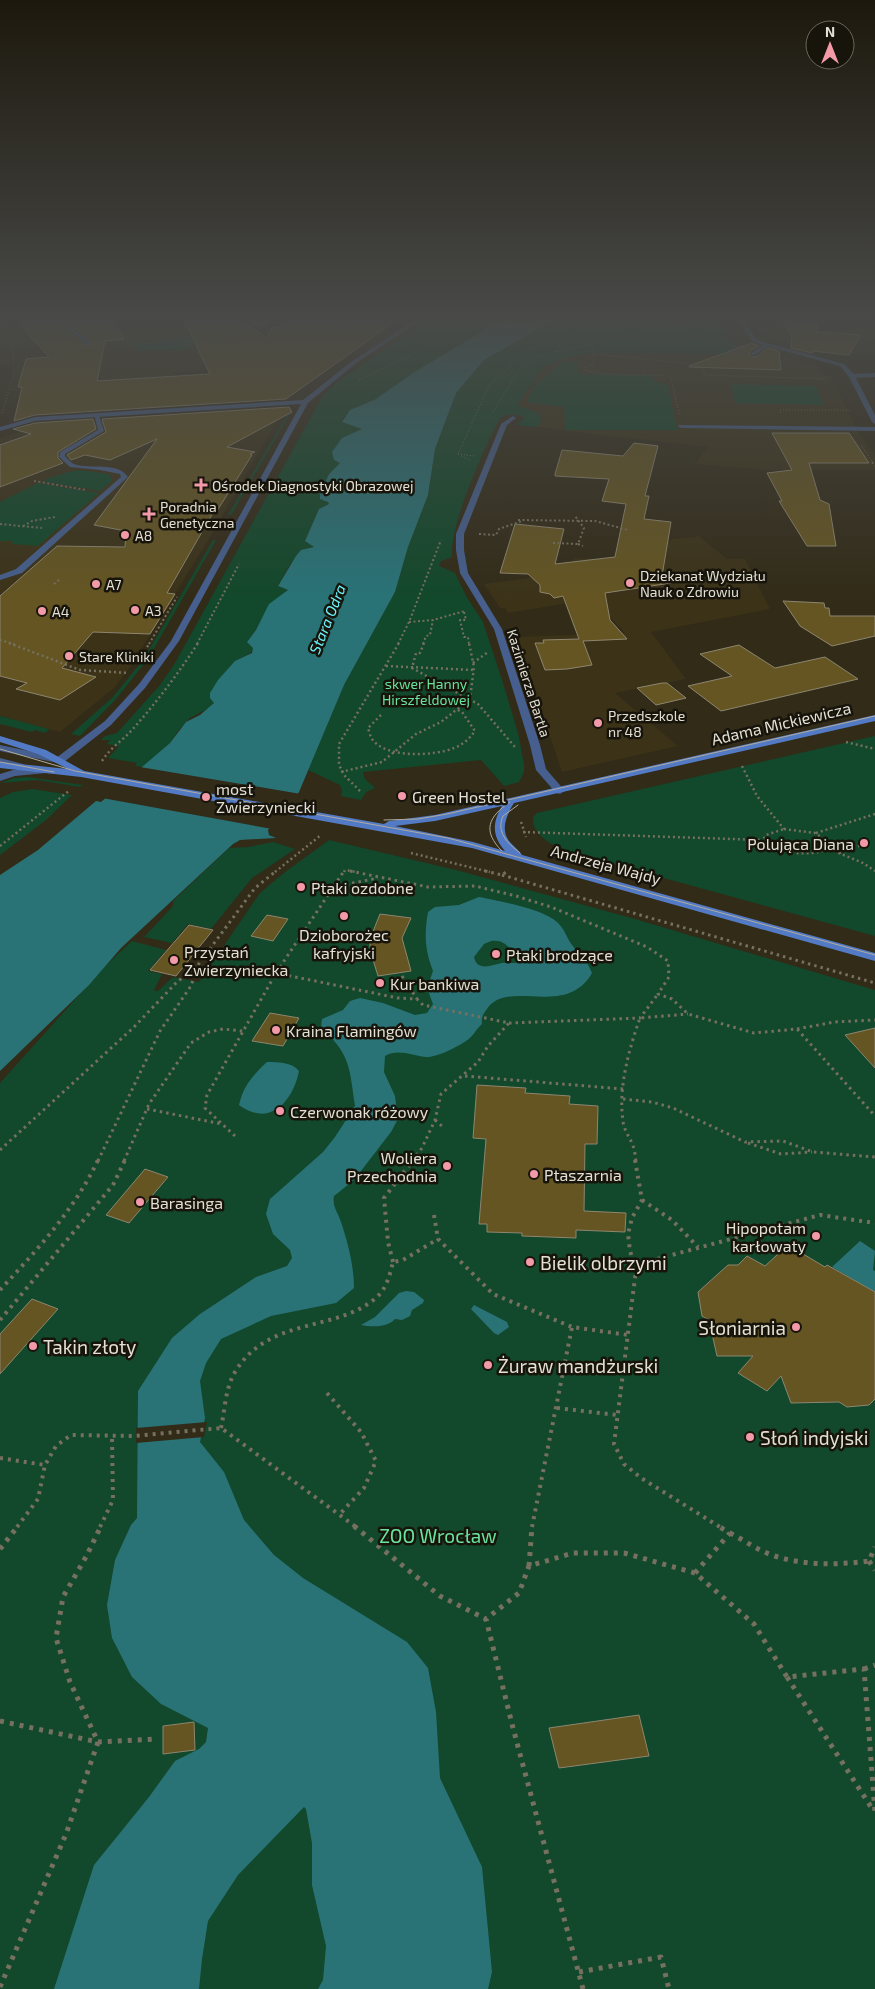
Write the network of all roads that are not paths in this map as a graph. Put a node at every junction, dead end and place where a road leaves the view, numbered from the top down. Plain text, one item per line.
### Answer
1 (131, 413) edge
2 (299, 413) edge
3 (96, 415) junction
4 (512, 418) dead end
5 (681, 426) road end
6 (0, 429) edge
7 (875, 429) edge
8 (0, 578) edge
9 (875, 718) edge
10 (0, 738) edge
11 (0, 748) edge
12 (60, 760) junction
13 (0, 761) edge
14 (0, 765) edge
15 (42, 771) junction
16 (86, 776) junction
17 (0, 778) edge
18 (560, 791) junction
19 (510, 801) junction
20 (371, 825) junction
21 (519, 857) junction
22 (875, 957) edge

1 - 3 street
2 - 12 street
3 - 6 street
3 - 8 lane
4 - 18 street, Kazimierza Bartla
5 - 7 lane
9 - 18 main road, Adama Mickiewicza
10 - 12 main road
11 - 12 lane
12 - 16 main road
13 - 15 lane
14 - 15 main road
15 - 16 main road
15 - 17 street
16 - 20 main road, Andrzeja Wajdy
18 - 19 main road, Adama Mickiewicza
19 - 20 main road, Adama Mickiewicza
19 - 21 main road
20 - 21 main road, Andrzeja Wajdy
21 - 22 main road, Andrzeja Wajdy

